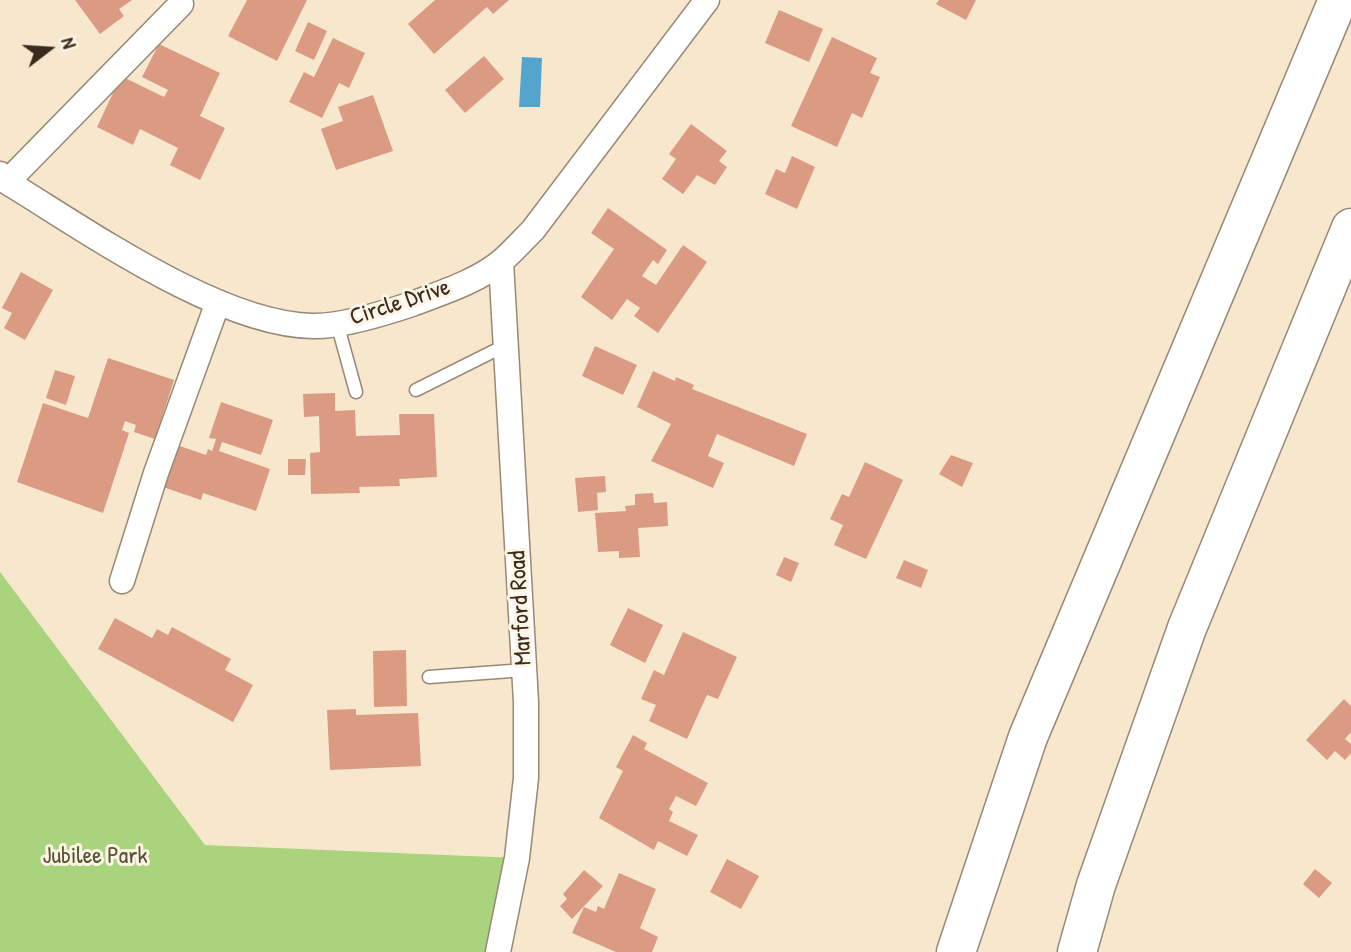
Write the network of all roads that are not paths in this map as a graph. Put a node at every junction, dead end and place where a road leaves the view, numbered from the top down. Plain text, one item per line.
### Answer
1 (707, 0) edge
2 (1338, 0) edge
3 (181, 4) dead end
4 (2, 178) edge
5 (1351, 228) edge
6 (501, 262) junction
7 (218, 302) junction
8 (337, 322) junction
9 (506, 345) junction
10 (416, 390) dead end
11 (356, 392) dead end
12 (122, 581) dead end
13 (525, 670) junction
14 (429, 677) dead end
15 (498, 952) edge
16 (957, 952) edge
17 (1077, 952) edge

1 - 6 street, Circle Drive
2 - 16 highway
3 - 4 street
4 - 7 street, Circle Drive
5 - 17 highway
6 - 8 street, Circle Drive
6 - 9 street, Marford Road
7 - 8 street, Circle Drive
7 - 12 street
8 - 11 lane
9 - 10 lane
9 - 13 street, Marford Road
13 - 14 lane
13 - 15 street, Marford Road

